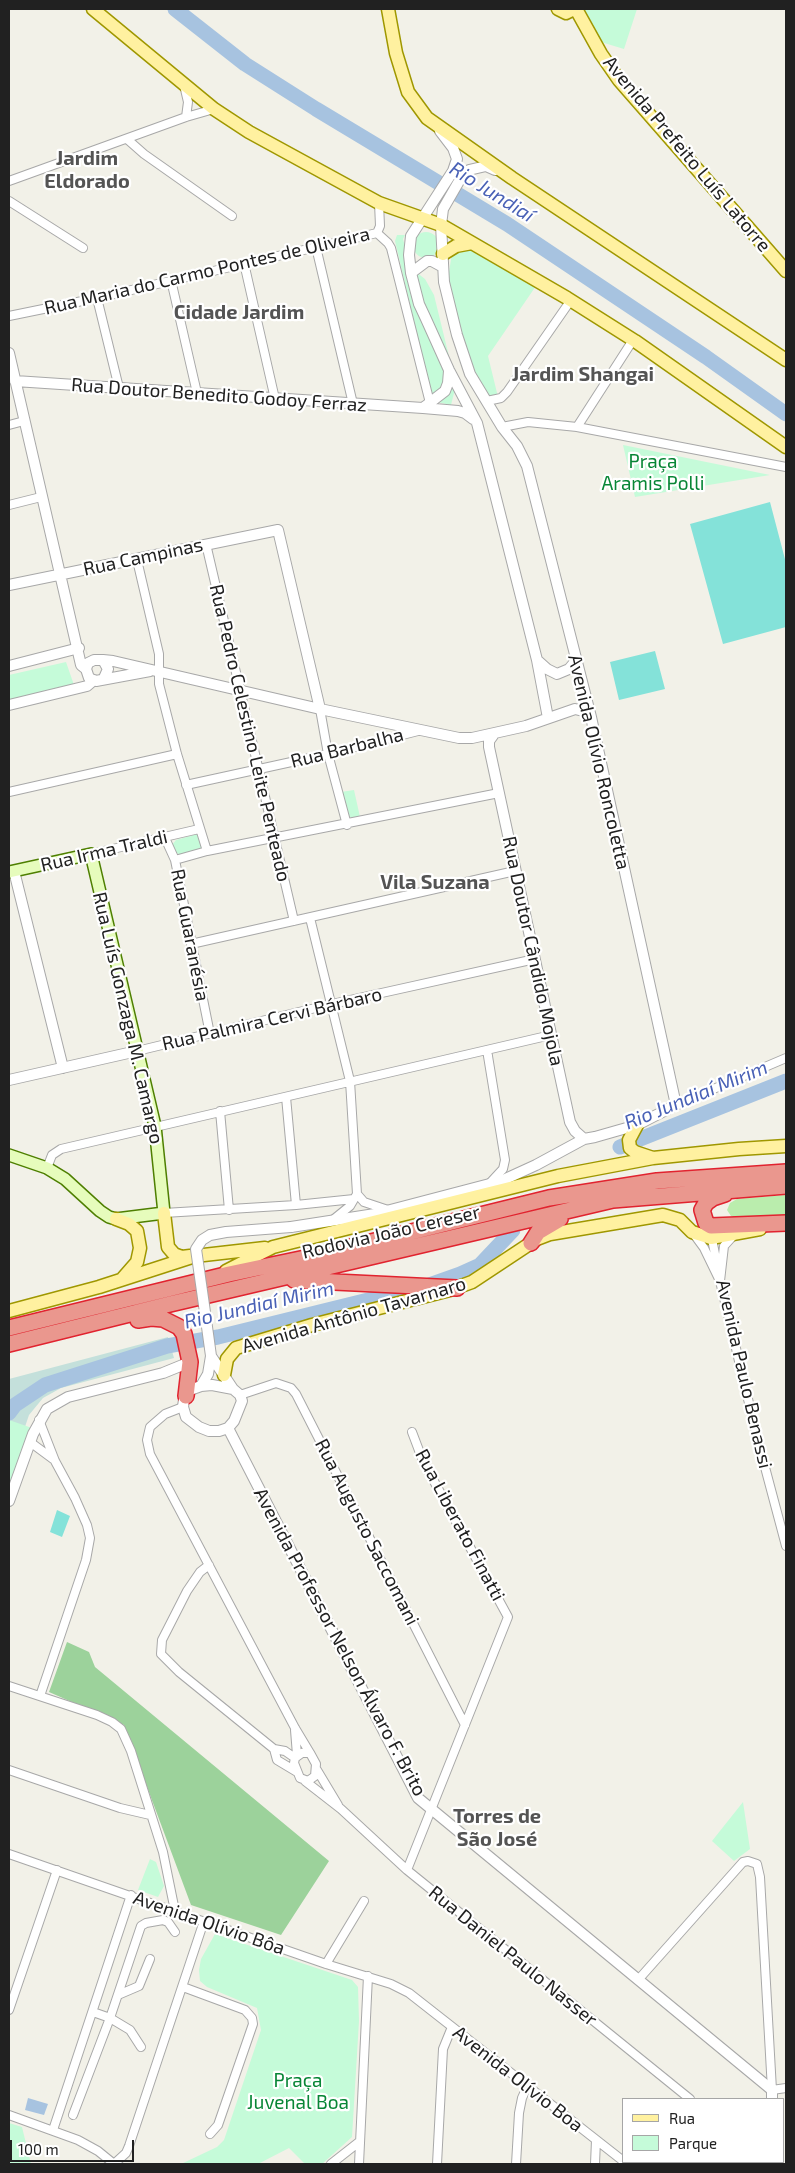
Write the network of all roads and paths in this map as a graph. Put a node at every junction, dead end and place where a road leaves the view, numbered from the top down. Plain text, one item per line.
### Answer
1 (93, 9) edge
2 (388, 9) edge
3 (558, 9) edge
4 (575, 9) edge
5 (183, 83) junction
6 (214, 109) junction
7 (186, 117) junction
8 (435, 124) junction
9 (127, 139) junction
10 (458, 174) junction
11 (512, 178) junction
12 (9, 181) edge
13 (9, 201) edge
14 (379, 203) junction
15 (232, 216) dead end
16 (422, 218) junction
17 (442, 225) junction
18 (377, 233) junction
19 (472, 243) junction
20 (316, 247) junction
21 (83, 248) dead end
22 (443, 261) junction
23 (244, 264) junction
24 (786, 271) edge
25 (411, 272) junction
26 (171, 280) junction
27 (97, 298) junction
28 (571, 300) junction
29 (9, 316) edge
30 (633, 340) junction
31 (9, 353) edge
32 (786, 360) edge
33 (449, 370) junction
34 (15, 381) junction
35 (119, 388) junction
36 (197, 393) junction
37 (275, 399) junction
38 (487, 401) junction
39 (353, 404) junction
40 (426, 405) junction
41 (24, 421) junction
42 (477, 423) junction
43 (9, 425) edge
44 (502, 427) junction
45 (577, 427) junction
46 (786, 447) edge
47 (786, 467) edge
48 (41, 497) junction
49 (9, 505) edge
50 (206, 544) junction
51 (137, 560) junction
52 (60, 574) junction
53 (9, 586) edge
54 (78, 648) junction
55 (575, 655) junction
56 (100, 660) junction
57 (537, 660) junction
58 (9, 666) edge
59 (86, 669) junction
60 (156, 671) junction
61 (104, 678) junction
62 (94, 680) junction
63 (240, 690) junction
64 (9, 705) edge
65 (320, 709) junction
66 (591, 717) junction
67 (548, 718) junction
68 (420, 730) junction
69 (494, 734) junction
70 (472, 738) junction
71 (489, 747) junction
72 (177, 754) junction
73 (328, 754) junction
74 (257, 769) junction
75 (186, 785) junction
76 (9, 792) edge
77 (499, 793) junction
78 (347, 825) junction
79 (199, 829) junction
80 (165, 838) junction
81 (274, 838) junction
82 (207, 851) junction
83 (91, 854) junction
84 (175, 860) junction
85 (12, 871) edge
86 (515, 871) junction
87 (310, 918) junction
88 (294, 921) junction
89 (191, 944) junction
90 (535, 959) junction
91 (332, 1004) junction
92 (210, 1034) junction
93 (551, 1035) junction
94 (486, 1050) junction
95 (137, 1051) junction
96 (786, 1058) edge
97 (63, 1068) junction
98 (9, 1080) edge
99 (350, 1081) junction
100 (286, 1096) junction
101 (676, 1105) junction
102 (220, 1111) junction
103 (155, 1126) junction
104 (634, 1129) junction
105 (584, 1138) junction
106 (786, 1146) edge
107 (9, 1155) edge
108 (649, 1156) junction
109 (47, 1168) junction
110 (786, 1172) edge
111 (490, 1183) junction
112 (786, 1186) edge
113 (758, 1188) junction
114 (356, 1197) junction
115 (613, 1200) junction
116 (296, 1206) junction
117 (229, 1210) junction
118 (389, 1210) junction
119 (164, 1213) junction
120 (116, 1219) junction
121 (332, 1220) junction
122 (786, 1224) edge
123 (692, 1232) junction
124 (711, 1232) junction
125 (735, 1234) junction
126 (531, 1242) junction
127 (273, 1247) junction
128 (195, 1256) junction
129 (275, 1279) junction
130 (120, 1280) junction
131 (209, 1280) junction
132 (720, 1281) junction
133 (451, 1288) junction
134 (12, 1309) edge
135 (9, 1328) edge
136 (30, 1339) junction
137 (9, 1344) edge
138 (210, 1353) junction
139 (190, 1359) junction
140 (163, 1373) junction
141 (224, 1375) junction
142 (194, 1382) junction
143 (237, 1392) junction
144 (184, 1402) junction
145 (39, 1420) junction
146 (228, 1428) junction
147 (412, 1432) dead end
148 (30, 1442) junction
149 (55, 1461) junction
150 (9, 1501) edge
151 (786, 1546) edge
152 (209, 1565) junction
153 (9, 1686) edge
154 (40, 1696) junction
155 (465, 1725) junction
156 (295, 1728) junction
157 (274, 1749) junction
158 (310, 1754) junction
159 (296, 1757) junction
160 (9, 1770) edge
161 (317, 1770) junction
162 (297, 1772) junction
163 (305, 1781) junction
164 (341, 1809) junction
165 (432, 1811) junction
166 (150, 1815) junction
167 (9, 1854) edge
168 (57, 1870) junction
169 (407, 1870) junction
170 (131, 1896) junction
171 (364, 1901) dead end
172 (175, 1911) junction
173 (204, 1921) junction
174 (175, 1932) dead end
175 (150, 1959) dead end
176 (326, 1964) junction
177 (368, 1976) junction
178 (638, 1980) junction
179 (183, 1987) junction
180 (409, 1993) joint
181 (118, 1995) junction
182 (9, 2010) edge
183 (92, 2012) junction
184 (110, 2018) junction
185 (452, 2027) junction
186 (141, 2047) dead end
187 (527, 2087) junction
188 (786, 2088) edge
189 (772, 2094) edge
190 (689, 2098) edge
191 (9, 2115) edge
192 (73, 2115) dead end
193 (53, 2130) junction
194 (210, 2134) dead end
195 (596, 2140) junction
196 (359, 2142) junction
197 (622, 2160) edge
198 (114, 2164) edge
199 (331, 2164) edge
200 (358, 2164) edge
201 (437, 2164) edge
202 (516, 2164) edge
203 (595, 2164) edge

1 - 5 main road
2 - 8 main road
3 - 4 main road
4 - 24 main road, Avenida Prefeito Luís Latorre
5 - 6 main road
5 - 7 street
6 - 7 street
6 - 14 main road
7 - 9 street
8 - 10 street
8 - 11 main road
9 - 12 street
9 - 15 street
10 - 11 street
10 - 16 street, Avenida Olívio Roncoletta
10 - 17 street, Avenida Olívio Roncoletta
11 - 32 main road
13 - 21 street
14 - 16 main road
14 - 18 street, Rua Maria do Carmo Pontes de Oliveira
16 - 17 main road
16 - 25 street, Avenida Olívio Roncoletta
17 - 19 main road
17 - 22 street, Avenida Olívio Roncoletta
18 - 20 street, Rua Maria do Carmo Pontes de Oliveira
18 - 40 street
19 - 22 main road
19 - 28 main road
20 - 23 street, Rua Maria do Carmo Pontes de Oliveira
20 - 39 street
22 - 25 street
22 - 38 street, Avenida Olívio Roncoletta
23 - 26 street, Rua Maria do Carmo Pontes de Oliveira
23 - 37 street
25 - 33 street, Avenida Olívio Roncoletta
26 - 27 street, Rua Maria do Carmo Pontes de Oliveira
26 - 36 street
27 - 29 street, Rua Maria do Carmo Pontes de Oliveira
27 - 35 street
28 - 30 main road
28 - 38 street
30 - 45 street
30 - 46 main road
31 - 34 street
33 - 40 street
33 - 42 street, Avenida Olívio Roncoletta
34 - 35 street, Rua Doutor Benedito Godoy Ferraz
34 - 41 street
35 - 36 street, Rua Doutor Benedito Godoy Ferraz
36 - 37 street, Rua Doutor Benedito Godoy Ferraz
37 - 39 street, Rua Doutor Benedito Godoy Ferraz
38 - 44 street, Avenida Olívio Roncoletta
39 - 40 street, Rua Doutor Benedito Godoy Ferraz
40 - 42 street, Rua Doutor Benedito Godoy Ferraz
41 - 43 street
41 - 48 street
42 - 57 street, Avenida Olívio Roncoletta
44 - 45 street
44 - 55 street, Avenida Olívio Roncoletta
45 - 47 street
48 - 49 street
48 - 52 street
50 - 51 street, Rua Campinas
50 - 63 street, Rua Pedro Celestino Leite Penteado
50 - 65 street, Rua Campinas
51 - 52 street, Rua Campinas
51 - 60 street
52 - 53 street, Rua Campinas
52 - 54 street
54 - 56 street
54 - 58 street
54 - 59 street
55 - 57 street
55 - 66 street, Avenida Olívio Roncoletta
56 - 59 street
56 - 60 street
56 - 61 street
57 - 67 street, Avenida Olívio Roncoletta
59 - 62 street
60 - 61 street
60 - 63 street
60 - 72 street
61 - 62 street
62 - 64 street
63 - 65 street
63 - 74 street, Rua Pedro Celestino Leite Penteado
65 - 68 street
65 - 73 street
66 - 67 street
66 - 101 street, Avenida Olívio Roncoletta
67 - 69 street
68 - 70 street
68 - 73 street, Rua Barbalha
69 - 70 street
69 - 71 street
70 - 71 street
71 - 77 street, Rua Doutor Cândido Mojola
72 - 75 street
72 - 76 street
73 - 74 street, Rua Barbalha
73 - 78 street
74 - 75 street, Rua Barbalha
74 - 81 street, Rua Pedro Celestino Leite Penteado
75 - 79 street
77 - 78 street
77 - 86 street, Rua Doutor Cândido Mojola
78 - 81 street
79 - 80 street, Rua Irma Traldi
79 - 82 street
80 - 83 street, Rua Irma Traldi
80 - 84 street, Rua Guaranésia
81 - 82 street
81 - 88 street, Rua Pedro Celestino Leite Penteado
82 - 84 street
83 - 85 main road, Rua Irma Traldi
83 - 95 main road, Rua Luís Gonzaga M. Camargo
84 - 89 street, Rua Guaranésia
85 - 97 street
86 - 87 street
86 - 90 street, Rua Doutor Cândido Mojola
87 - 88 street
87 - 91 street
88 - 89 street
89 - 92 street, Rua Guaranésia
90 - 91 street, Rua Palmira Cervi Bárbaro
90 - 93 street, Rua Doutor Cândido Mojola
91 - 92 street, Rua Palmira Cervi Bárbaro
91 - 99 street
92 - 95 street, Rua Palmira Cervi Bárbaro
93 - 94 street
93 - 105 street, Rua Doutor Cândido Mojola
94 - 99 street
94 - 111 street
95 - 97 street, Rua Palmira Cervi Bárbaro
95 - 103 main road, Rua Luís Gonzaga M. Camargo
96 - 101 street
97 - 98 street, Rua Palmira Cervi Bárbaro
99 - 100 street
99 - 114 street
100 - 102 street
100 - 116 street
101 - 104 street
102 - 103 street
102 - 117 street
103 - 109 street
103 - 119 main road, Rua Luís Gonzaga M. Camargo
104 - 105 street
104 - 108 main road
105 - 111 street
106 - 108 main road
107 - 109 main road
108 - 127 main road
109 - 120 main road
110 - 131 highway, Rodovia João Cereser
111 - 118 street
112 - 113 highway, Rodovia João Cereser
113 - 115 highway, Rodovia João Cereser
113 - 124 highway
114 - 116 street
114 - 118 street
114 - 121 street
115 - 126 highway
115 - 129 highway, Rodovia João Cereser
116 - 117 street
117 - 119 street
118 - 121 street
119 - 120 main road
119 - 128 main road
120 - 130 main road
121 - 138 street, bridge
122 - 124 highway
122 - 125 main road
123 - 124 main road, Avenida Antônio Tavarnaro
123 - 126 main road, Avenida Antônio Tavarnaro
123 - 132 street
124 - 125 main road
124 - 132 street
125 - 132 street, Avenida Paulo Benassi
126 - 133 main road, Avenida Antônio Tavarnaro
127 - 128 main road
127 - 131 main road
128 - 130 main road
129 - 133 highway
129 - 136 highway, Rodovia João Cereser
130 - 134 main road
131 - 135 highway, Rodovia João Cereser
132 - 151 street, Avenida Paulo Benassi
133 - 141 main road, Avenida Antônio Tavarnaro
136 - 137 highway, Rodovia João Cereser
136 - 139 highway
138 - 141 street
138 - 142 street
139 - 140 street
139 - 142 highway
140 - 142 street
140 - 145 street
141 - 143 street
142 - 143 street
142 - 144 highway
143 - 146 street
143 - 155 street, Rua Augusto Saccomani
144 - 146 street
144 - 152 street, Rua Daniel Paulo Nasser
145 - 148 street
145 - 149 street
146 - 165 street, Avenida Professor Nelson Álvaro F. Brito
147 - 155 street, Rua Liberato Finatti
148 - 149 street
148 - 150 street
149 - 154 street
152 - 156 street, Rua Daniel Paulo Nasser
152 - 157 street
153 - 154 street
154 - 166 street
155 - 165 street
156 - 158 street, Rua Daniel Paulo Nasser
156 - 159 street
157 - 159 street
157 - 162 street
158 - 159 street
158 - 161 street, Rua Daniel Paulo Nasser
159 - 162 street
160 - 166 street
161 - 163 street
161 - 164 street, Rua Daniel Paulo Nasser
162 - 163 street, Rua Daniel Paulo Nasser
163 - 164 street, Rua Daniel Paulo Nasser
164 - 169 street, Rua Daniel Paulo Nasser
165 - 169 street
165 - 178 street, Avenida Professor Nelson Álvaro F. Brito
166 - 172 street
167 - 168 street, Avenida Olívio Bôa
168 - 170 street, Avenida Olívio Bôa
168 - 182 street
169 - 190 street, Rua Daniel Paulo Nasser
170 - 172 street, Avenida Olívio Bôa
170 - 183 street
171 - 176 street
172 - 173 street, Avenida Olívio Bôa
173 - 176 street, Avenida Olívio Bôa
173 - 179 street
174 - 181 street
175 - 181 street
176 - 177 street, Avenida Olívio Bôa
177 - 180 street, Avenida Olívio Bôa
177 - 196 street
178 - 189 street, Avenida Professor Nelson Álvaro F. Brito
178 - 189 street
179 - 194 street
179 - 198 street
180 - 185 street, Avenida Olívio Boa
181 - 184 street
183 - 184 street
183 - 193 street
184 - 186 street
184 - 192 street
185 - 187 street, Avenida Olívio Boa
185 - 201 street
187 - 195 street, Avenida Olívio Boa
187 - 202 street
188 - 189 street
191 - 193 street
193 - 198 street
195 - 197 street, Avenida Olívio Boa
195 - 203 street
196 - 199 street
196 - 200 street

